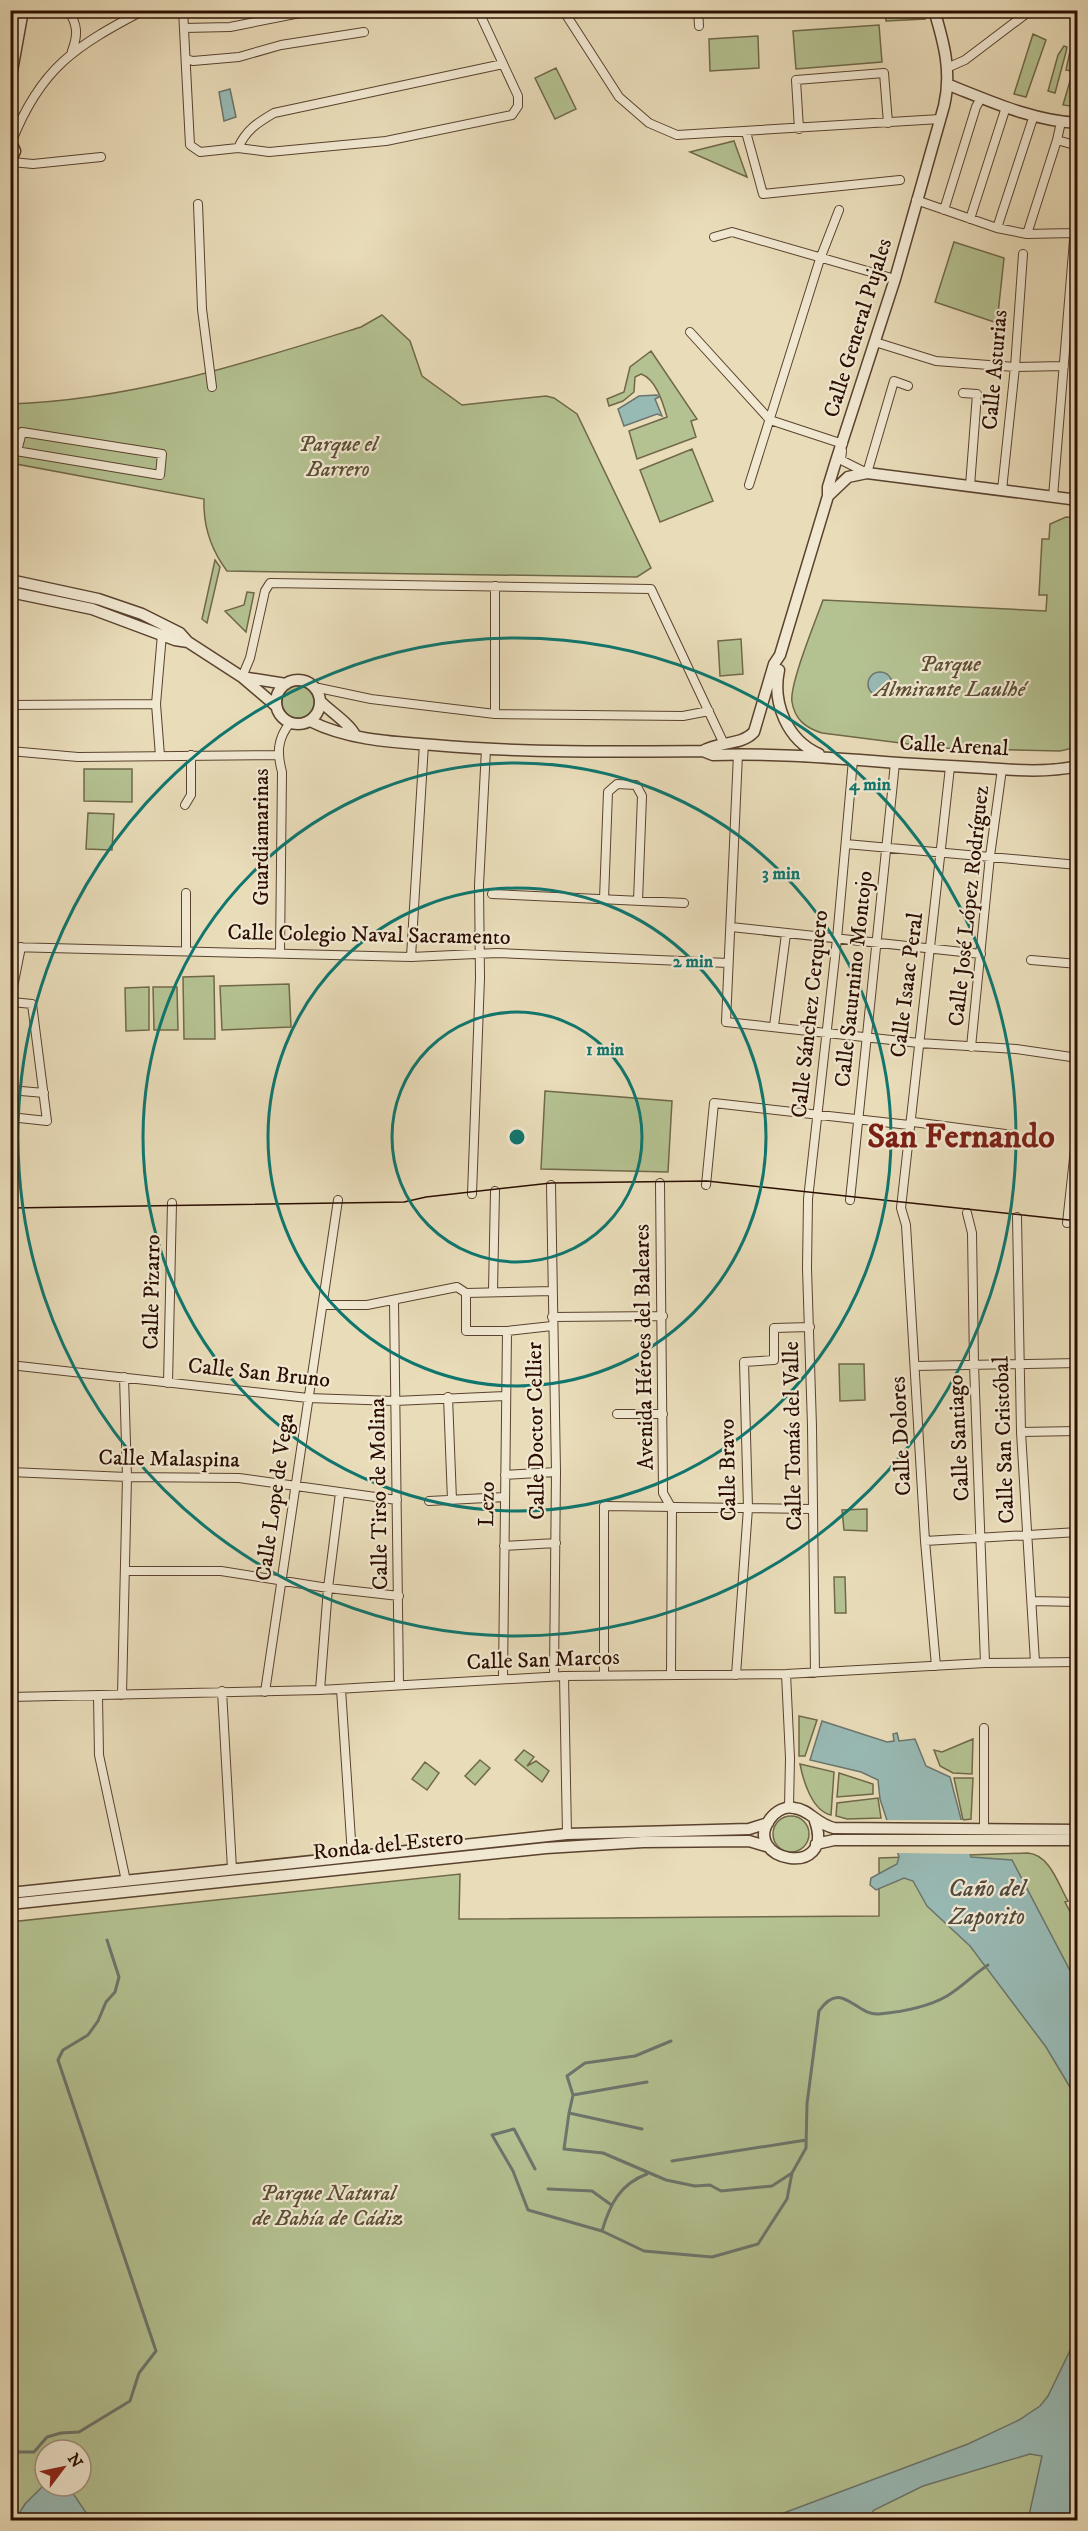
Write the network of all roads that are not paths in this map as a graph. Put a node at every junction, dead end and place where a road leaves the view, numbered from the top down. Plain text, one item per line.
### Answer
1 (68, 10) edge
2 (144, 10) edge
3 (183, 10) edge
4 (478, 10) edge
5 (563, 10) edge
6 (698, 10) edge
7 (934, 10) edge
8 (1031, 10) edge
9 (310, 11) edge
10 (22, 15) edge
11 (699, 26) dead end
12 (184, 28) junction
13 (364, 32) dead end
14 (72, 52) junction
15 (186, 59) junction
16 (503, 64) junction
17 (948, 68) junction
18 (10, 82) edge
19 (949, 85) junction
20 (981, 99) junction
21 (1006, 106) junction
22 (1034, 115) junction
23 (940, 119) junction
24 (1061, 122) junction
25 (888, 123) junction
26 (1077, 123) edge
27 (799, 129) junction
28 (746, 132) junction
29 (1057, 140) junction
30 (11, 141) edge
31 (1077, 146) edge
32 (238, 148) junction
33 (101, 157) dead end
34 (11, 162) edge
35 (900, 180) dead end
36 (1077, 191) edge
37 (916, 200) junction
38 (198, 204) dead end
39 (839, 210) dead end
40 (944, 210) junction
41 (970, 219) junction
42 (997, 228) junction
43 (1073, 233) junction
44 (1026, 234) junction
45 (714, 237) dead end
46 (1023, 254) dead end
47 (820, 259) junction
48 (895, 279) junction
49 (690, 332) dead end
50 (875, 342) junction
51 (1064, 366) junction
52 (1015, 367) junction
53 (908, 386) dead end
54 (212, 387) dead end
55 (963, 393) dead end
56 (770, 420) junction
57 (843, 446) junction
58 (14, 450) edge
59 (867, 473) junction
60 (749, 485) dead end
61 (970, 486) junction
62 (1002, 490) junction
63 (828, 496) junction
64 (1053, 497) junction
65 (1077, 500) edge
66 (10, 580) edge
67 (495, 586) junction
68 (10, 592) edge
69 (162, 634) junction
70 (188, 642) junction
71 (780, 655) junction
72 (242, 677) junction
73 (286, 684) junction
74 (314, 687) junction
75 (320, 701) junction
76 (156, 704) junction
77 (10, 705) edge
78 (276, 706) junction
79 (709, 711) junction
80 (495, 714) junction
81 (310, 721) junction
82 (290, 723) junction
83 (355, 735) junction
84 (424, 744) junction
85 (724, 744) junction
86 (486, 749) junction
87 (10, 751) edge
88 (703, 751) junction
89 (738, 754) junction
90 (191, 755) junction
91 (278, 755) junction
92 (160, 756) junction
93 (827, 758) junction
94 (853, 760) junction
95 (895, 763) junction
96 (1077, 766) edge
97 (950, 767) junction
98 (1002, 769) junction
99 (185, 805) dead end
100 (846, 844) junction
101 (885, 847) junction
102 (940, 854) junction
103 (990, 856) junction
104 (1077, 865) edge
105 (186, 893) dead end
106 (492, 894) dead end
107 (604, 899) junction
108 (638, 901) junction
109 (684, 903) dead end
110 (731, 927) junction
111 (786, 934) junction
112 (837, 939) junction
113 (877, 943) junction
114 (10, 946) edge
115 (21, 947) junction
116 (930, 949) junction
117 (186, 951) junction
118 (279, 953) junction
119 (981, 954) junction
120 (479, 955) junction
121 (411, 957) junction
122 (1031, 960) dead end
123 (728, 963) junction
124 (1077, 964) edge
125 (11, 1002) edge
126 (10, 1022) edge
127 (774, 1026) junction
128 (826, 1031) junction
129 (866, 1036) junction
130 (919, 1042) junction
131 (971, 1047) junction
132 (1077, 1059) edge
133 (10, 1090) edge
134 (44, 1093) junction
135 (817, 1115) junction
136 (10, 1117) edge
137 (858, 1118) junction
138 (1077, 1121) edge
139 (911, 1124) junction
140 (1013, 1135) dead end
141 (660, 1183) dead end
142 (551, 1185) dead end
143 (706, 1185) dead end
144 (495, 1191) dead end
145 (472, 1194) dead end
146 (808, 1199) joint
147 (338, 1200) dead end
148 (850, 1200) dead end
149 (172, 1203) dead end
150 (901, 1205) joint
151 (967, 1212) dead end
152 (1017, 1217) dead end
153 (1067, 1223) dead end
154 (493, 1291) junction
155 (552, 1291) junction
156 (466, 1293) junction
157 (394, 1301) junction
158 (323, 1305) junction
159 (663, 1316) junction
160 (552, 1321) junction
161 (810, 1327) junction
162 (507, 1331) junction
163 (1019, 1363) junction
164 (1077, 1363) edge
165 (974, 1364) junction
166 (10, 1365) edge
167 (915, 1366) junction
168 (124, 1377) junction
169 (168, 1383) junction
170 (505, 1396) junction
171 (448, 1397) junction
172 (308, 1398) junction
173 (395, 1401) junction
174 (617, 1414) dead end
175 (663, 1414) junction
176 (1077, 1431) edge
177 (1021, 1432) junction
178 (10, 1472) edge
179 (556, 1472) junction
180 (506, 1475) junction
181 (127, 1477) junction
182 (295, 1486) junction
183 (340, 1493) junction
184 (505, 1497) junction
185 (397, 1500) junction
186 (452, 1500) junction
187 (429, 1501) dead end
188 (748, 1508) junction
189 (672, 1509) junction
190 (811, 1509) junction
191 (1077, 1532) edge
192 (1026, 1534) junction
193 (982, 1538) junction
194 (925, 1541) junction
195 (556, 1543) junction
196 (504, 1546) junction
197 (125, 1571) junction
198 (280, 1581) junction
199 (328, 1588) junction
200 (399, 1596) junction
201 (1033, 1600) junction
202 (1077, 1602) edge
203 (1035, 1662) junction
204 (1077, 1662) edge
205 (985, 1663) junction
206 (936, 1666) junction
207 (815, 1673) junction
208 (671, 1674) junction
209 (786, 1674) junction
210 (604, 1675) junction
211 (736, 1675) junction
212 (559, 1676) junction
213 (502, 1678) junction
214 (399, 1685) junction
215 (341, 1689) junction
216 (320, 1690) junction
217 (222, 1691) junction
218 (265, 1692) junction
219 (122, 1695) junction
220 (10, 1697) edge
221 (98, 1697) junction
222 (984, 1728) dead end
223 (789, 1807) junction
224 (814, 1821) junction
225 (768, 1823) junction
226 (984, 1829) junction
227 (1077, 1830) edge
228 (567, 1834) junction
229 (968, 1835) junction
230 (1077, 1840) edge
231 (816, 1844) junction
232 (769, 1847) junction
233 (351, 1855) junction
234 (232, 1869) junction
235 (126, 1881) junction
236 (10, 1893) edge
237 (10, 1904) edge

1 - 14 street
2 - 14 street
3 - 12 street
4 - 16 street
5 - 28 street
6 - 11 street
7 - 17 street, Calle General Pujales
8 - 17 street
9 - 12 street
10 - 18 street
12 - 15 street
13 - 15 street
14 - 30 street
15 - 32 street
16 - 32 street
16 - 32 street
17 - 19 street, Calle General Pujales
19 - 20 street
19 - 23 street, Calle General Pujales
20 - 21 street
20 - 40 street
21 - 22 street
21 - 41 street
22 - 24 street
22 - 42 street
23 - 25 street
23 - 37 street, Calle General Pujales
24 - 26 street
24 - 29 street
25 - 27 street
25 - 27 street
27 - 28 street
28 - 35 street
29 - 31 street
29 - 44 street
30 - 34 street
33 - 34 street
36 - 43 street
37 - 40 street
37 - 48 street, Calle General Pujales
38 - 54 street
39 - 47 street
40 - 41 street
41 - 42 street
42 - 44 street
43 - 44 street
43 - 51 street
45 - 47 street
46 - 52 street, Calle Asturias
47 - 48 street
47 - 56 street
48 - 50 street, Calle General Pujales
49 - 56 street
50 - 52 street
50 - 57 street, Calle General Pujales
51 - 52 street
51 - 64 street
52 - 62 street, Calle Asturias
53 - 59 street
55 - 61 street
56 - 57 street
56 - 60 street
57 - 59 street
57 - 63 street, Calle General Pujales
58 - 58 street
59 - 61 street
59 - 63 street
61 - 62 street
62 - 64 street
63 - 71 street, Calle General Pujales
64 - 65 street
66 - 70 street
67 - 72 street
67 - 79 street
67 - 80 street
68 - 69 street
69 - 70 street
69 - 76 street
70 - 72 street
71 - 85 street
71 - 93 street
72 - 73 street
72 - 78 street
73 - 74 street
73 - 78 street
74 - 75 street
74 - 80 street
75 - 81 street
75 - 83 street
76 - 77 street
76 - 92 street
78 - 82 street
79 - 80 street
79 - 85 street
81 - 82 street
81 - 83 street
82 - 91 street, Guardiamarinas
83 - 84 street
84 - 86 street
84 - 121 street
85 - 88 street
86 - 88 street
86 - 120 street
87 - 92 street
88 - 89 street, Calle Arenal
89 - 93 street, Calle Arenal
89 - 110 street
90 - 91 street
90 - 92 street
90 - 99 street
91 - 118 street, Guardiamarinas
93 - 94 street, Calle Arenal
94 - 95 street, Calle Arenal
94 - 100 street, Calle Sánchez Cerquero
95 - 97 street, Calle Arenal
95 - 101 street, Calle Saturnino Montojo
96 - 98 street, Calle Arenal
97 - 98 street, Calle Arenal
97 - 102 street, Calle Isaac Peral
98 - 103 street, Calle José López Rodríguez
100 - 101 street
100 - 112 street, Calle Sánchez Cerquero
101 - 102 street
101 - 113 street, Calle Saturnino Montojo
102 - 103 street
102 - 116 street, Calle Isaac Peral
103 - 104 street
103 - 119 street, Calle José López Rodríguez
105 - 117 street
106 - 107 street
107 - 108 street
107 - 108 street
108 - 109 street
110 - 111 street
110 - 123 street
111 - 112 street
111 - 127 street
112 - 113 street
112 - 128 street, Calle Sánchez Cerquero
113 - 116 street
113 - 129 street, Calle Saturnino Montojo
114 - 115 street, Calle Colegio Naval Sacramento
115 - 117 street, Calle Colegio Naval Sacramento
115 - 125 street
116 - 119 street
116 - 130 street, Calle Isaac Peral
117 - 118 street, Calle Colegio Naval Sacramento
118 - 121 street, Calle Colegio Naval Sacramento
119 - 131 street, Calle José López Rodríguez
120 - 121 street, Calle Colegio Naval Sacramento
120 - 123 street, Calle Colegio Naval Sacramento
120 - 145 street
122 - 124 street
123 - 127 street
125 - 126 street
125 - 134 street
127 - 128 street
128 - 129 street
128 - 135 street, Calle Sánchez Cerquero
129 - 130 street
129 - 137 street, Calle Saturnino Montojo
130 - 131 street
130 - 139 street, Calle Isaac Peral
131 - 132 street
133 - 134 street
134 - 136 street
135 - 137 street
135 - 143 street
135 - 146 street, Calle Sánchez Cerquero
137 - 139 street
137 - 148 street, Calle Saturnino Montojo
138 - 153 street
139 - 140 street
139 - 150 street, Calle Isaac Peral
141 - 159 street, Avenida Héroes del Baleares
142 - 155 street, Calle Doctor Cellier
144 - 154 street
146 - 161 street, Calle Tomás del Valle
147 - 158 street, Calle Lope de Vega
149 - 169 street, Calle Pizarro
150 - 167 street, Calle Dolores
151 - 165 street, Calle Santiago
152 - 163 street, Calle San Cristóbal
154 - 155 street
154 - 156 street
155 - 160 street, Calle Doctor Cellier
156 - 157 street
156 - 162 street
157 - 158 street
157 - 173 street, Calle Tirso de Molina
158 - 172 street, Calle Lope de Vega
159 - 160 street
159 - 175 street, Avenida Héroes del Baleares
160 - 162 street
160 - 179 street, Calle Doctor Cellier
161 - 188 street, Calle Bravo
161 - 190 street, Calle Tomás del Valle
162 - 170 street, Lezo
163 - 164 street
163 - 165 street
163 - 177 street, Calle San Cristóbal
165 - 167 street
165 - 193 street, Calle Santiago
166 - 168 street, Calle San Bruno
167 - 194 street, Calle Dolores
168 - 169 street, Calle San Bruno
168 - 181 street
169 - 172 street, Calle San Bruno
170 - 171 street, Calle San Bruno
170 - 180 street, Lezo
171 - 173 street, Calle San Bruno
171 - 186 street
172 - 173 street, Calle San Bruno
172 - 182 street, Calle Lope de Vega
173 - 185 street, Calle Tirso de Molina
174 - 175 street
175 - 189 street, Avenida Héroes del Baleares
176 - 177 street
177 - 192 street, Calle San Cristóbal
178 - 181 street, Calle Malaspina
179 - 180 street
179 - 195 street, Calle Doctor Cellier
180 - 184 street, Lezo
181 - 182 street, Calle Malaspina
181 - 197 street
182 - 183 street, Calle Malaspina
182 - 198 street, Calle Lope de Vega
183 - 185 street, Calle Malaspina
183 - 199 street
184 - 186 street
184 - 196 street, Lezo
185 - 200 street, Calle Tirso de Molina
186 - 187 street
188 - 189 street
188 - 190 street
188 - 211 street, Calle Bravo
189 - 208 street, Avenida Héroes del Baleares
189 - 210 street
190 - 207 street, Calle Tomás del Valle
191 - 192 street
192 - 193 street
192 - 201 street, Calle San Cristóbal
193 - 194 street
193 - 205 street, Calle Santiago
194 - 206 street, Calle Dolores
195 - 196 street
195 - 212 street, Calle Doctor Cellier
196 - 213 street, Lezo
197 - 198 street
197 - 219 street
198 - 199 street
198 - 218 street, Calle Lope de Vega
199 - 200 street
199 - 216 street
200 - 214 street, Calle Tirso de Molina
201 - 202 street
201 - 203 street, Calle San Cristóbal
203 - 204 street, Calle San Marcos
203 - 205 street, Calle San Marcos
205 - 206 street, Calle San Marcos
206 - 207 street, Calle San Marcos
207 - 209 street, Calle San Marcos
208 - 210 street, Calle San Marcos
208 - 211 street, Calle San Marcos
209 - 211 street, Calle San Marcos
209 - 223 street
210 - 212 street, Calle San Marcos
212 - 213 street, Calle San Marcos
212 - 228 street, Calle Doctor Cellier
213 - 214 street, Calle San Marcos
214 - 215 street, Calle San Marcos
215 - 216 street, Calle San Marcos
215 - 233 street
216 - 218 street, Calle San Marcos
217 - 218 street, Calle San Marcos
217 - 219 street, Calle San Marcos
217 - 234 street
219 - 221 street, Calle San Marcos
220 - 221 street, Calle San Marcos
221 - 235 street
222 - 226 street
223 - 224 street
223 - 225 street
224 - 229 street
224 - 231 street
225 - 228 street, Ronda del Estero
225 - 232 street
226 - 227 street
226 - 229 street
228 - 233 street, Ronda del Estero
229 - 230 street
229 - 231 street
231 - 232 street
232 - 237 street, Ronda del Estero
233 - 234 street, Ronda del Estero
234 - 235 street, Ronda del Estero
235 - 236 street, Ronda del Estero

